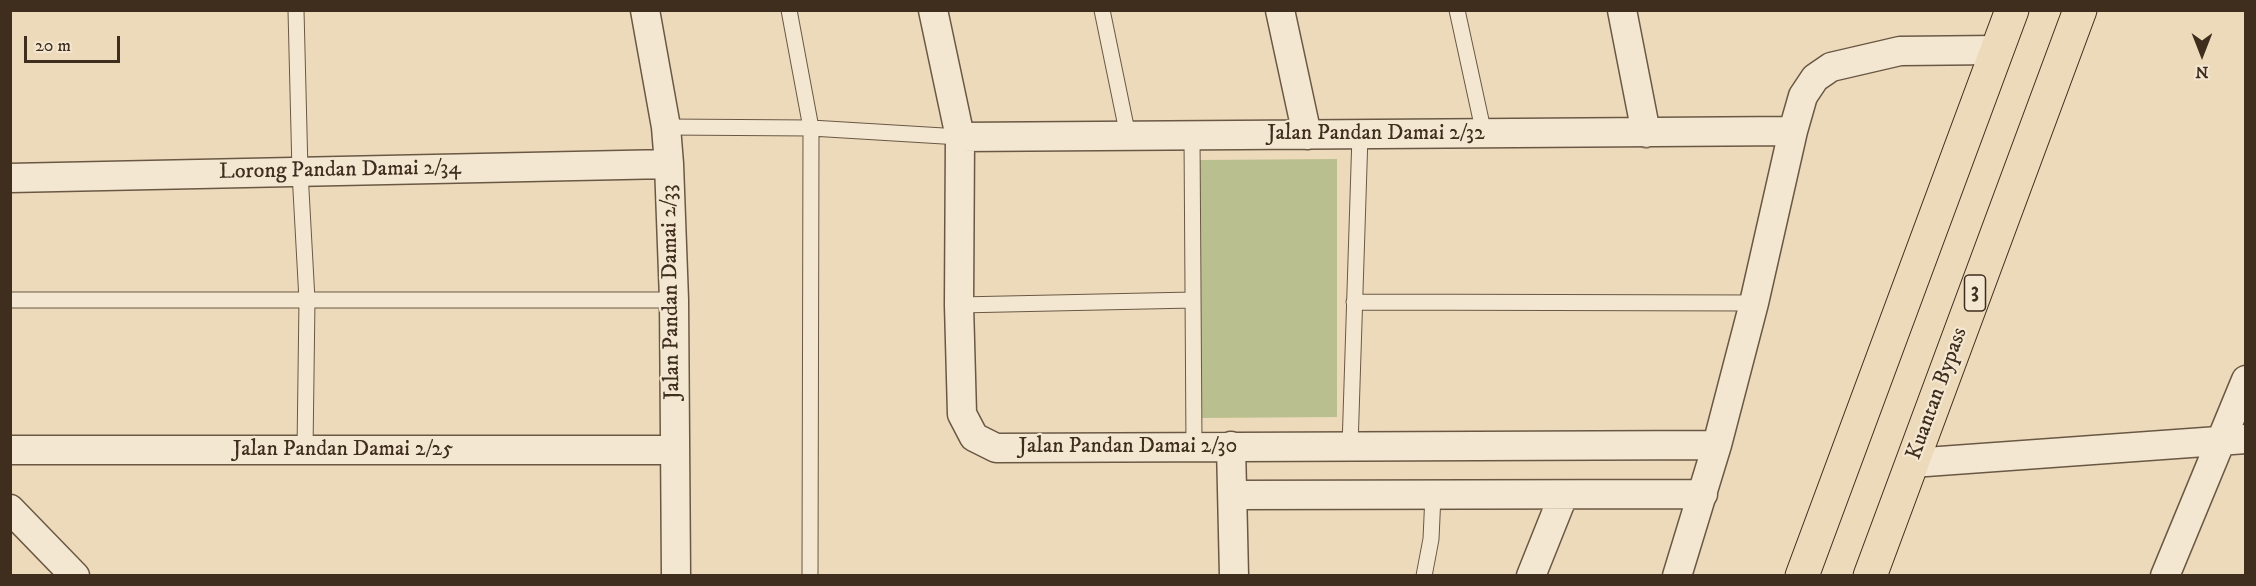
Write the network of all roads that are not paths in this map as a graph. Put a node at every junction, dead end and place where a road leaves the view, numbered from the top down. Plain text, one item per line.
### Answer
1 (296, 10) edge
2 (645, 10) edge
3 (789, 10) edge
4 (933, 10) edge
5 (1102, 10) edge
6 (1280, 10) edge
7 (1457, 10) edge
8 (1622, 10) edge
9 (2013, 10) edge
10 (2080, 10) edge
11 (1997, 50) junction
12 (666, 127) junction
13 (811, 128) junction
14 (1793, 131) junction
15 (1646, 132) junction
16 (1484, 134) junction
17 (1307, 135) junction
18 (1360, 135) junction
19 (1128, 136) junction
20 (1192, 136) junction
21 (960, 137) junction
22 (669, 164) junction
23 (300, 171) junction
24 (10, 178) edge
25 (10, 300) edge
26 (307, 300) junction
27 (674, 300) junction
28 (1193, 300) junction
29 (1354, 302) junction
30 (1754, 303) junction
31 (959, 304) junction
32 (2246, 380) edge
33 (2233, 441) edge
34 (1717, 445) junction
35 (1194, 446) junction
36 (1232, 446) junction
37 (1350, 447) junction
38 (10, 450) edge
39 (305, 450) junction
40 (675, 450) junction
41 (1912, 463) junction
42 (1703, 494) junction
43 (1233, 495) junction
44 (1433, 495) junction
45 (1563, 496) junction
46 (10, 509) edge
47 (75, 576) edge
48 (676, 576) edge
49 (810, 576) edge
50 (1234, 576) edge
51 (1424, 576) edge
52 (1531, 576) edge
53 (1677, 576) edge
54 (1802, 576) edge
55 (1870, 576) edge
56 (2164, 576) edge

1 - 23 lane
2 - 12 street, Jalan Pandan Damai 2/33
3 - 13 lane
4 - 21 street, Jalan Pandan Damai 2/30
5 - 19 lane
6 - 17 street
7 - 16 lane
8 - 15 street
9 - 11 highway
10 - 41 highway, Kuantan Bypass / 3
11 - 14 street
11 - 54 highway
12 - 13 lane
12 - 22 street, Jalan Pandan Damai 2/33
13 - 21 lane
13 - 49 lane
14 - 15 street, Jalan Pandan Damai 2/32
14 - 30 street
15 - 16 street, Jalan Pandan Damai 2/32
16 - 18 street, Jalan Pandan Damai 2/32
17 - 18 street, Jalan Pandan Damai 2/32
17 - 20 street, Jalan Pandan Damai 2/32
18 - 29 lane
19 - 20 street, Jalan Pandan Damai 2/32
19 - 21 street, Jalan Pandan Damai 2/32
20 - 28 lane
21 - 31 street, Jalan Pandan Damai 2/30
22 - 23 street, Lorong Pandan Damai 2/34
22 - 27 street, Jalan Pandan Damai 2/33
23 - 24 street, Lorong Pandan Damai 2/34
23 - 26 lane
25 - 26 lane
26 - 27 lane
26 - 39 lane
27 - 40 street, Jalan Pandan Damai 2/33
28 - 31 lane
28 - 35 lane
29 - 30 lane
29 - 37 lane
30 - 34 street
31 - 35 street, Jalan Pandan Damai 2/30
32 - 33 street
33 - 41 street
33 - 56 street
34 - 37 street, Jalan Pandan Damai 2/30
34 - 42 street
35 - 36 street, Jalan Pandan Damai 2/30
36 - 37 street, Jalan Pandan Damai 2/30
36 - 43 street
38 - 39 street, Jalan Pandan Damai 2/25
39 - 40 street, Jalan Pandan Damai 2/25
40 - 48 street, Jalan Pandan Damai 2/33
41 - 55 highway, Kuantan Bypass / 3
42 - 45 street
42 - 53 street
43 - 44 street
43 - 50 street
44 - 45 street
44 - 51 lane
45 - 52 street
46 - 47 street

